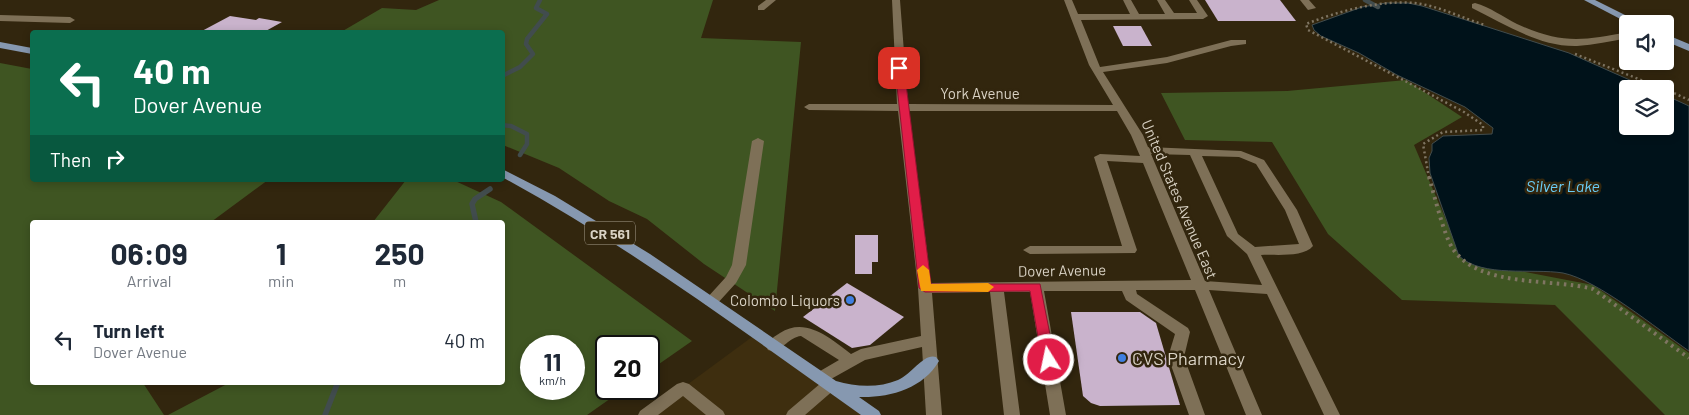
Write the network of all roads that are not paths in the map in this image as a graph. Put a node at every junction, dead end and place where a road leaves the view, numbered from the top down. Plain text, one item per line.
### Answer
1 (772, 0) edge
2 (896, 0) edge
3 (1068, 0) edge
4 (1127, 0) edge
5 (1161, 0) edge
6 (1193, 0) edge
7 (1304, 0) edge
8 (1588, 0) edge
9 (1474, 6) dead end
10 (761, 8) dead end
11 (1311, 8) dead end
12 (1619, 15) edge
13 (1136, 16) junction
14 (1171, 16) junction
15 (1075, 17) junction
16 (2, 20) edge
17 (70, 20) dead end
18 (1619, 36) edge
19 (1674, 40) edge
20 (1243, 42) dead end
21 (0, 45) edge
22 (1689, 48) edge
23 (30, 51) edge
24 (1097, 70) junction
25 (809, 107) dead end
26 (903, 107) junction
27 (1120, 108) junction
28 (758, 140) dead end
29 (1194, 152) junction
30 (1144, 155) junction
31 (505, 174) edge
32 (1030, 250) dead end
33 (1252, 251) junction
34 (1199, 285) junction
35 (1127, 286) junction
36 (996, 287) junction
37 (1036, 287) junction
38 (925, 288) junction
39 (1272, 290) junction
40 (711, 302) junction
41 (929, 340) junction
42 (773, 346) junction
43 (850, 360) junction
44 (931, 361) junction
45 (825, 382) junction
46 (646, 415) edge
47 (717, 415) edge
48 (794, 415) edge
49 (873, 415) edge
50 (934, 415) edge
51 (1012, 415) edge
52 (1058, 415) edge
53 (1197, 415) edge
54 (1254, 415) edge
55 (1332, 415) edge

1 - 10 street
2 - 26 street
3 - 15 street, United States Avenue East
4 - 13 street
5 - 14 street
6 - 14 street
7 - 11 street
8 - 12 main road
9 - 18 street
13 - 14 street
13 - 15 street
15 - 24 street, United States Avenue East
16 - 17 street
19 - 22 main road
20 - 24 street
21 - 23 main road
24 - 27 street, United States Avenue East
25 - 26 street, York Avenue
26 - 27 street, York Avenue
26 - 38 street
27 - 30 street, United States Avenue East
28 - 40 street
29 - 30 street
29 - 33 street
29 - 33 street
30 - 32 street
30 - 34 street, United States Avenue East
31 - 40 main road, CR 561
33 - 39 street
34 - 35 street, Dover Avenue
34 - 39 street, Dover Avenue
34 - 54 street, United States Avenue East
35 - 37 street, Dover Avenue
35 - 53 street
36 - 37 street, Dover Avenue
36 - 38 street, Dover Avenue
36 - 51 street
37 - 52 street
38 - 41 street
39 - 55 street
40 - 42 main road, CR 561
41 - 43 street
41 - 44 street
42 - 43 street
42 - 45 main road, CR 561
43 - 45 street
44 - 45 main road
44 - 50 street
45 - 48 street
45 - 49 main road, CR 561
46 - 47 street

